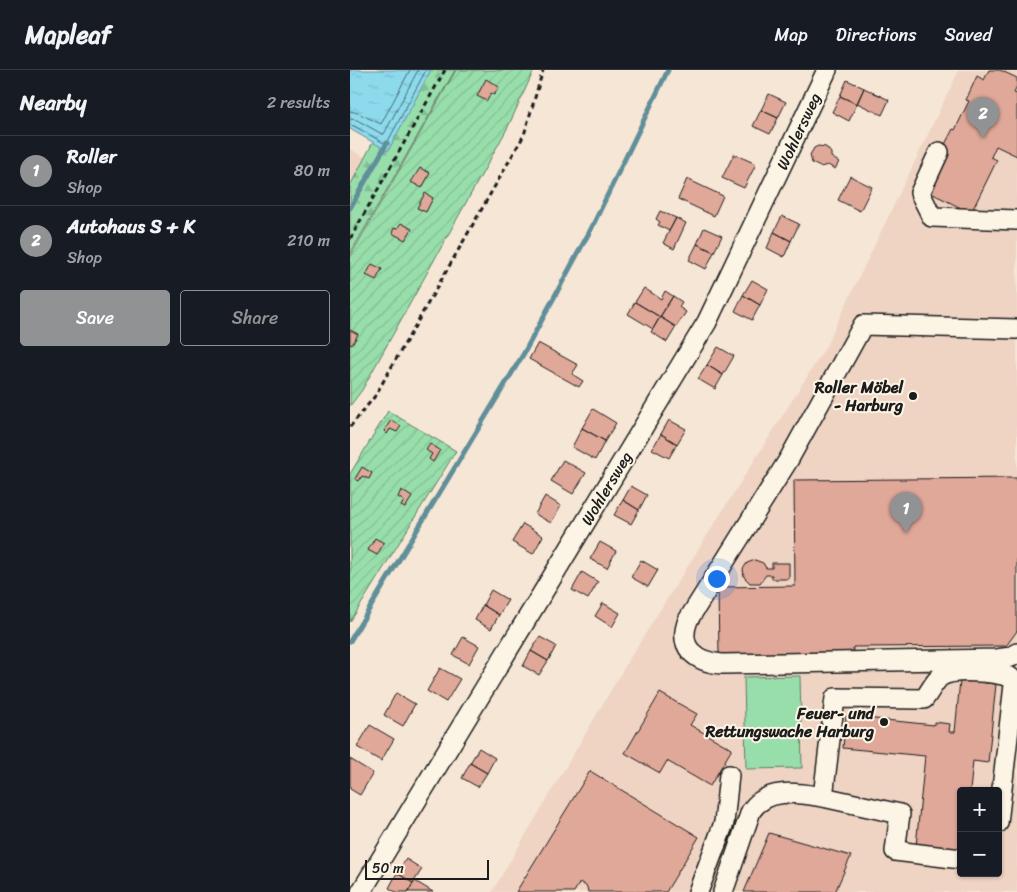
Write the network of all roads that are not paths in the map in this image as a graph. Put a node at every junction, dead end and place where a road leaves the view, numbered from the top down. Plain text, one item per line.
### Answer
1 (827, 70) edge
2 (939, 152) dead end
3 (1017, 220) edge
4 (1017, 329) edge
5 (1017, 653) edge
6 (729, 775) dead end
7 (1010, 788) edge
8 (823, 797) junction
9 (1002, 812) edge
10 (957, 859) edge
11 (361, 892) edge
12 (698, 892) edge
13 (722, 892) edge

1 - 11 street, Wohlersweg
2 - 3 street
4 - 5 street
6 - 12 street
7 - 8 street
7 - 9 street
8 - 10 street
8 - 13 street

